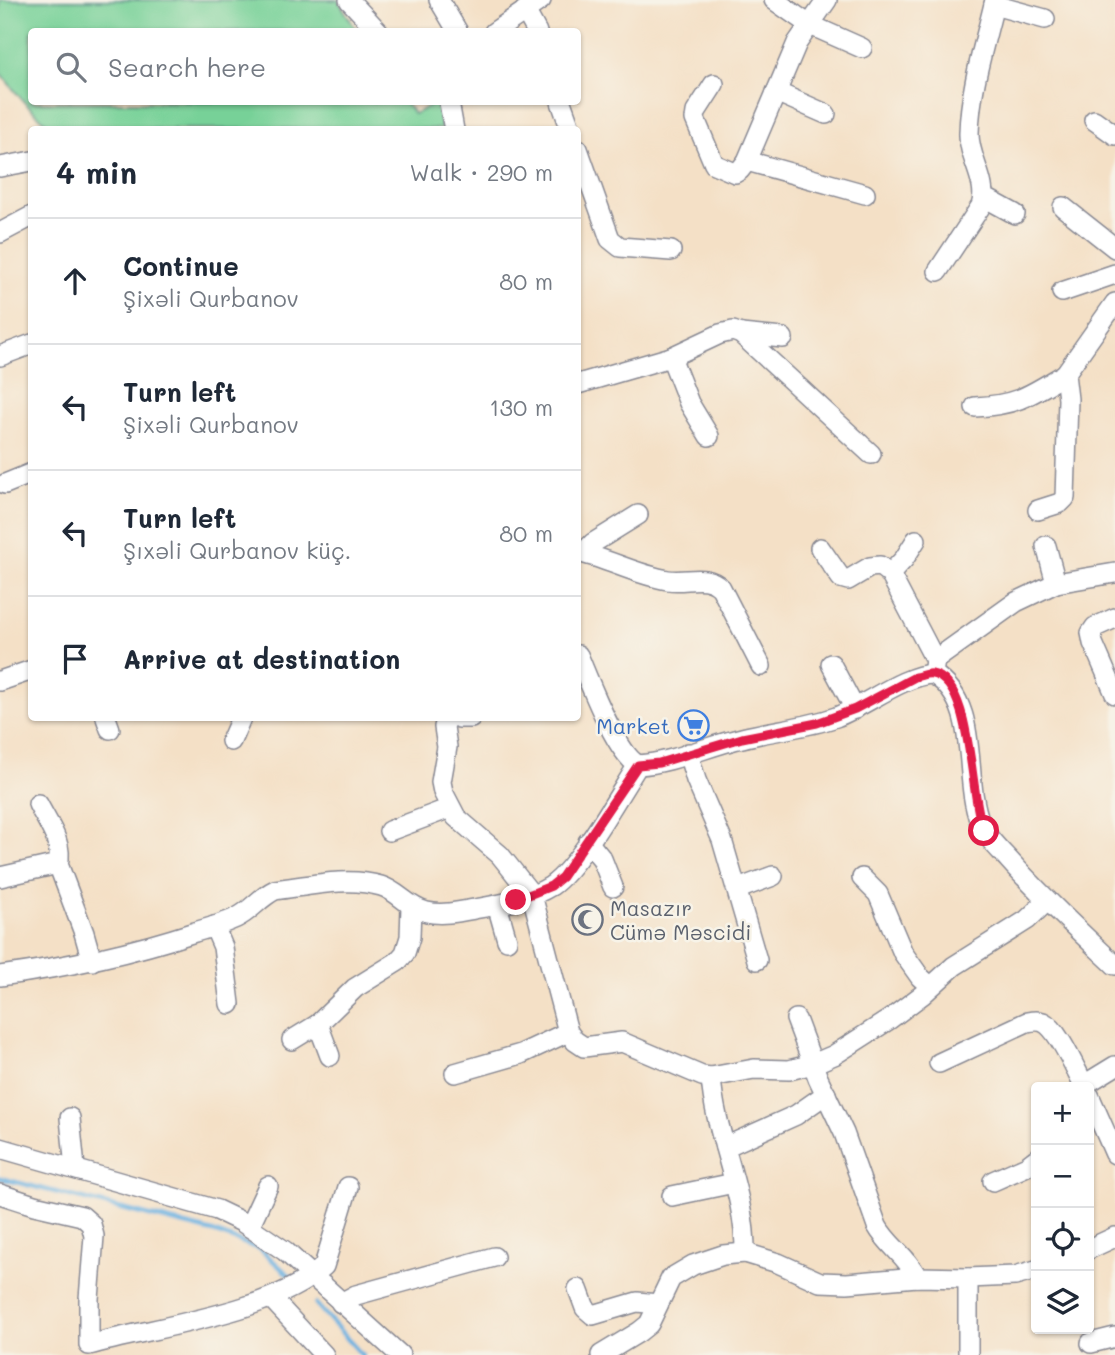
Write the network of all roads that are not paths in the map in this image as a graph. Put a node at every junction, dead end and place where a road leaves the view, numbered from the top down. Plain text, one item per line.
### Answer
1 (349, 0) edge
2 (439, 0) edge
3 (774, 0) edge
4 (827, 0) edge
5 (994, 3) edge
6 (533, 5) edge
7 (1045, 19) dead end
8 (808, 24) junction
9 (375, 28) edge
10 (456, 28) edge
11 (500, 28) edge
12 (536, 28) edge
13 (862, 48) dead end
14 (714, 84) dead end
15 (776, 92) junction
16 (450, 105) edge
17 (562, 105) edge
18 (826, 114) dead end
19 (1094, 120) dead end
20 (453, 126) edge
21 (570, 126) edge
22 (1115, 135) edge
23 (581, 157) edge
24 (747, 161) junction
25 (28, 163) edge
26 (0, 167) edge
27 (864, 194) dead end
28 (984, 197) junction
29 (1063, 207) dead end
30 (1015, 214) dead end
31 (28, 218) edge
32 (0, 233) edge
33 (1115, 248) edge
34 (671, 251) dead end
35 (937, 271) dead end
36 (1115, 274) edge
37 (1062, 292) dead end
38 (1115, 303) edge
39 (741, 334) junction
40 (783, 338) dead end
41 (28, 346) edge
42 (0, 356) edge
43 (671, 358) junction
44 (1065, 374) junction
45 (581, 383) edge
46 (975, 407) dead end
47 (709, 436) dead end
48 (871, 454) dead end
49 (28, 475) edge
50 (5, 484) dead end
51 (1038, 510) dead end
52 (639, 515) dead end
53 (916, 540) dead end
54 (1046, 546) dead end
55 (820, 548) dead end
56 (581, 552) edge
57 (581, 553) edge
58 (1115, 573) edge
59 (890, 574) junction
60 (1056, 583) junction
61 (1115, 618) edge
62 (581, 661) edge
63 (831, 664) dead end
64 (761, 666) dead end
65 (934, 667) junction
66 (28, 671) edge
67 (0, 681) edge
68 (1115, 694) edge
69 (855, 709) junction
70 (240, 721) edge
71 (446, 721) edge
72 (231, 741) dead end
73 (688, 753) junction
74 (638, 765) junction
75 (38, 804) dead end
76 (450, 808) junction
77 (389, 831) dead end
78 (588, 842) junction
79 (58, 864) junction
80 (773, 876) dead end
81 (0, 877) edge
82 (862, 878) dead end
83 (613, 887) dead end
84 (738, 889) junction
85 (533, 895) junction
86 (1047, 901) junction
87 (497, 905) junction
88 (411, 906) junction
89 (214, 926) junction
90 (507, 940) dead end
91 (757, 960) dead end
92 (92, 961) junction
93 (1115, 965) edge
94 (0, 976) edge
95 (930, 986) junction
96 (230, 1004) dead end
97 (796, 1019) dead end
98 (318, 1024) junction
99 (568, 1032) junction
100 (292, 1040) dead end
101 (330, 1056) dead end
102 (939, 1063) dead end
103 (813, 1064) junction
104 (1115, 1066) edge
105 (455, 1073) dead end
106 (711, 1077) junction
107 (1082, 1082) edge
108 (1094, 1083) edge
109 (826, 1094) junction
110 (1094, 1107) edge
111 (70, 1118) dead end
112 (725, 1147) junction
113 (0, 1148) edge
114 (1115, 1154) edge
115 (1031, 1163) edge
116 (75, 1168) junction
117 (993, 1181) dead end
118 (733, 1183) junction
119 (268, 1185) dead end
120 (348, 1187) dead end
121 (0, 1194) edge
122 (672, 1196) dead end
123 (249, 1227) junction
124 (1115, 1237) edge
125 (1094, 1247) edge
126 (745, 1253) junction
127 (494, 1257) dead end
128 (1032, 1271) edge
129 (314, 1276) junction
130 (917, 1277) junction
131 (968, 1278) junction
132 (578, 1289) dead end
133 (271, 1298) junction
134 (341, 1303) junction
135 (658, 1304) junction
136 (1115, 1337) edge
137 (1091, 1343) dead end
138 (114, 1347) edge
139 (90, 1350) edge
140 (324, 1355) edge
141 (400, 1355) edge
142 (601, 1355) edge
143 (968, 1355) edge

1 - 9 street
2 - 10 street
3 - 8 street
4 - 8 street
5 - 7 street
5 - 28 street
6 - 11 street
6 - 12 street
8 - 13 street
8 - 15 street
14 - 24 street
15 - 18 street
15 - 24 street
16 - 20 street
17 - 21 street
19 - 22 street
23 - 34 street
24 - 27 street
25 - 26 street
28 - 30 street
28 - 35 street
29 - 33 street
31 - 32 street
36 - 37 street
38 - 44 street
39 - 40 street
39 - 43 street
39 - 48 street
41 - 42 street
43 - 45 street
43 - 47 street
44 - 46 street
44 - 51 street
49 - 50 street
52 - 56 street
53 - 59 street
54 - 60 street
55 - 59 street
57 - 64 street
58 - 60 street
59 - 65 street
60 - 65 street
61 - 68 street
62 - 74 street
63 - 69 street
65 - 69 street
65 - 86 street
66 - 67 street
69 - 73 street
70 - 72 street
71 - 76 street
73 - 74 street
73 - 84 street
74 - 78 street
75 - 79 street
76 - 77 street
76 - 85 street
78 - 83 street
78 - 85 street
79 - 81 street
79 - 92 street
80 - 84 street
82 - 95 street
84 - 91 street
85 - 87 street
85 - 99 street
86 - 93 street
86 - 95 street
87 - 88 street
87 - 90 street
88 - 89 street
88 - 98 street
89 - 92 street
89 - 96 street
92 - 94 street
95 - 103 street
97 - 103 street
98 - 100 street
98 - 101 street
99 - 105 street
99 - 106 street
102 - 107 street
103 - 106 street
103 - 109 street
104 - 108 street
106 - 112 street
109 - 112 street
109 - 130 street
110 - 114 street
111 - 116 street
112 - 118 street
113 - 116 street
115 - 117 street
116 - 123 street
118 - 122 street
118 - 126 street
119 - 123 street
120 - 129 street
121 - 139 street
123 - 129 street
124 - 125 street
126 - 130 street
126 - 135 street
127 - 134 street
128 - 131 street
129 - 133 street
129 - 134 street
130 - 131 street
131 - 143 street
132 - 135 street
133 - 138 street
133 - 140 street
134 - 141 street
135 - 142 street
136 - 137 street
138 - 139 street

